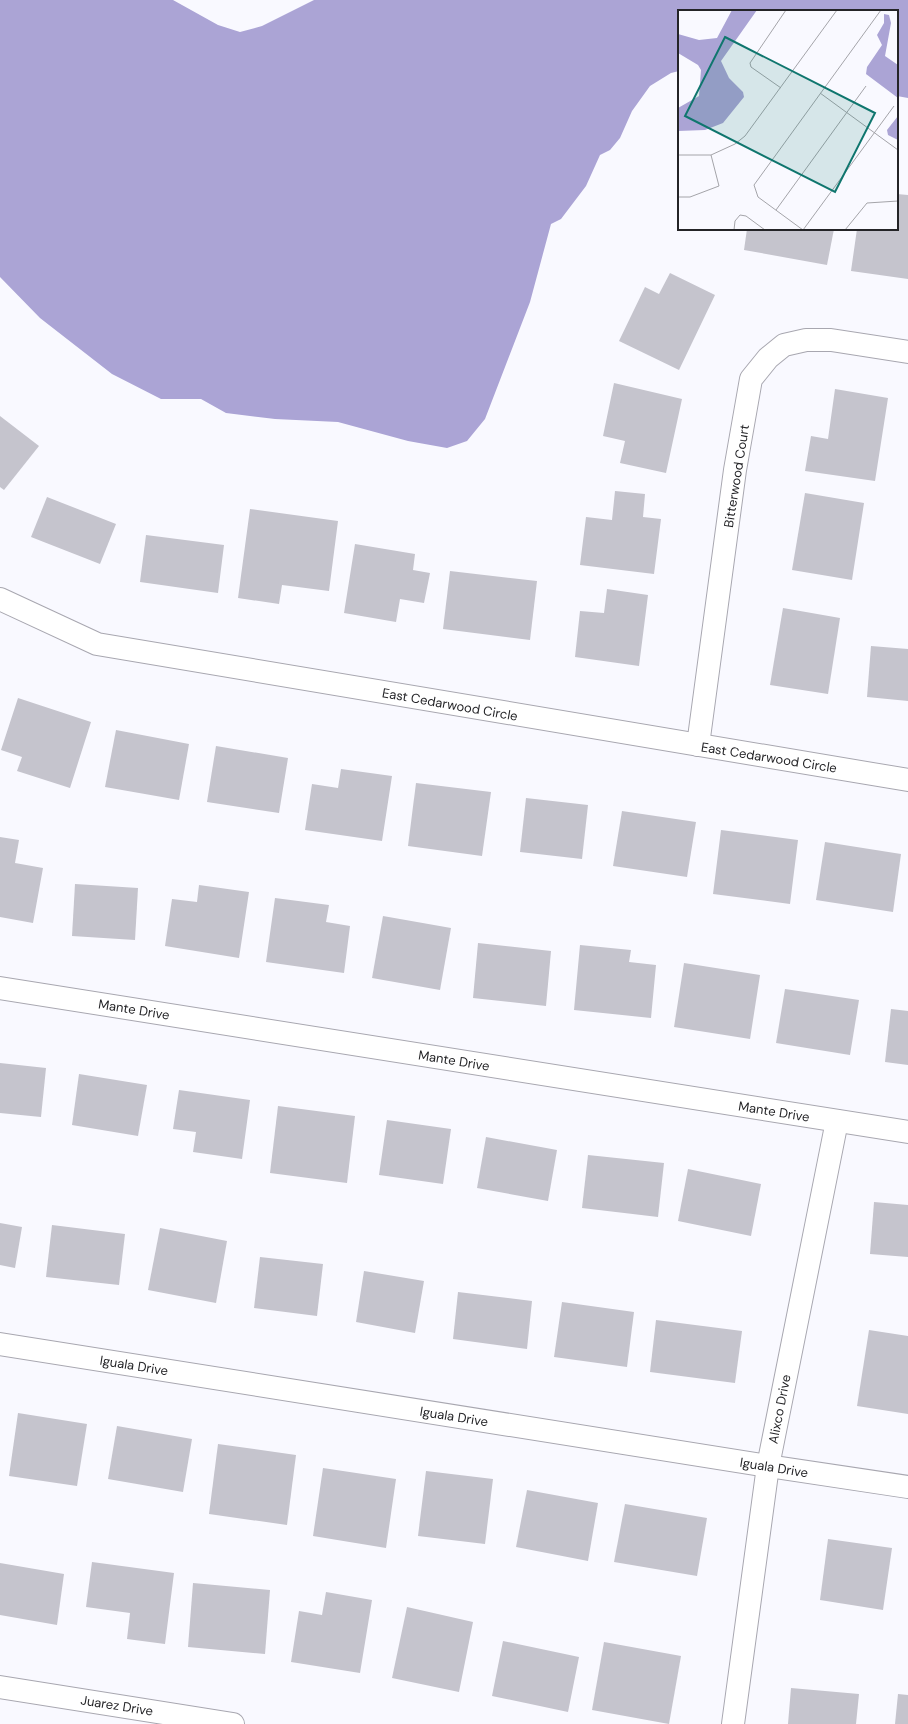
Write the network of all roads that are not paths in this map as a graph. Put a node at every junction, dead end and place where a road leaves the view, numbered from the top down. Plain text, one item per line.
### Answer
1 (908, 352) edge
2 (0, 599) edge
3 (698, 745) junction
4 (908, 780) edge
5 (0, 988) edge
6 (837, 1121) junction
7 (908, 1132) edge
8 (0, 1344) edge
9 (768, 1466) junction
10 (908, 1487) edge
11 (0, 1687) edge
12 (234, 1724) edge
13 (733, 1724) edge

1 - 3 street, Bitterwood Court
2 - 3 street, East Cedarwood Circle
3 - 4 street, East Cedarwood Circle
5 - 6 street, Mante Drive
6 - 7 street, Mante Drive
6 - 9 street, Alixco Drive
8 - 9 street, Iguala Drive
9 - 10 street, Iguala Drive
9 - 13 street, Alixco Drive
11 - 12 street, Juarez Drive

